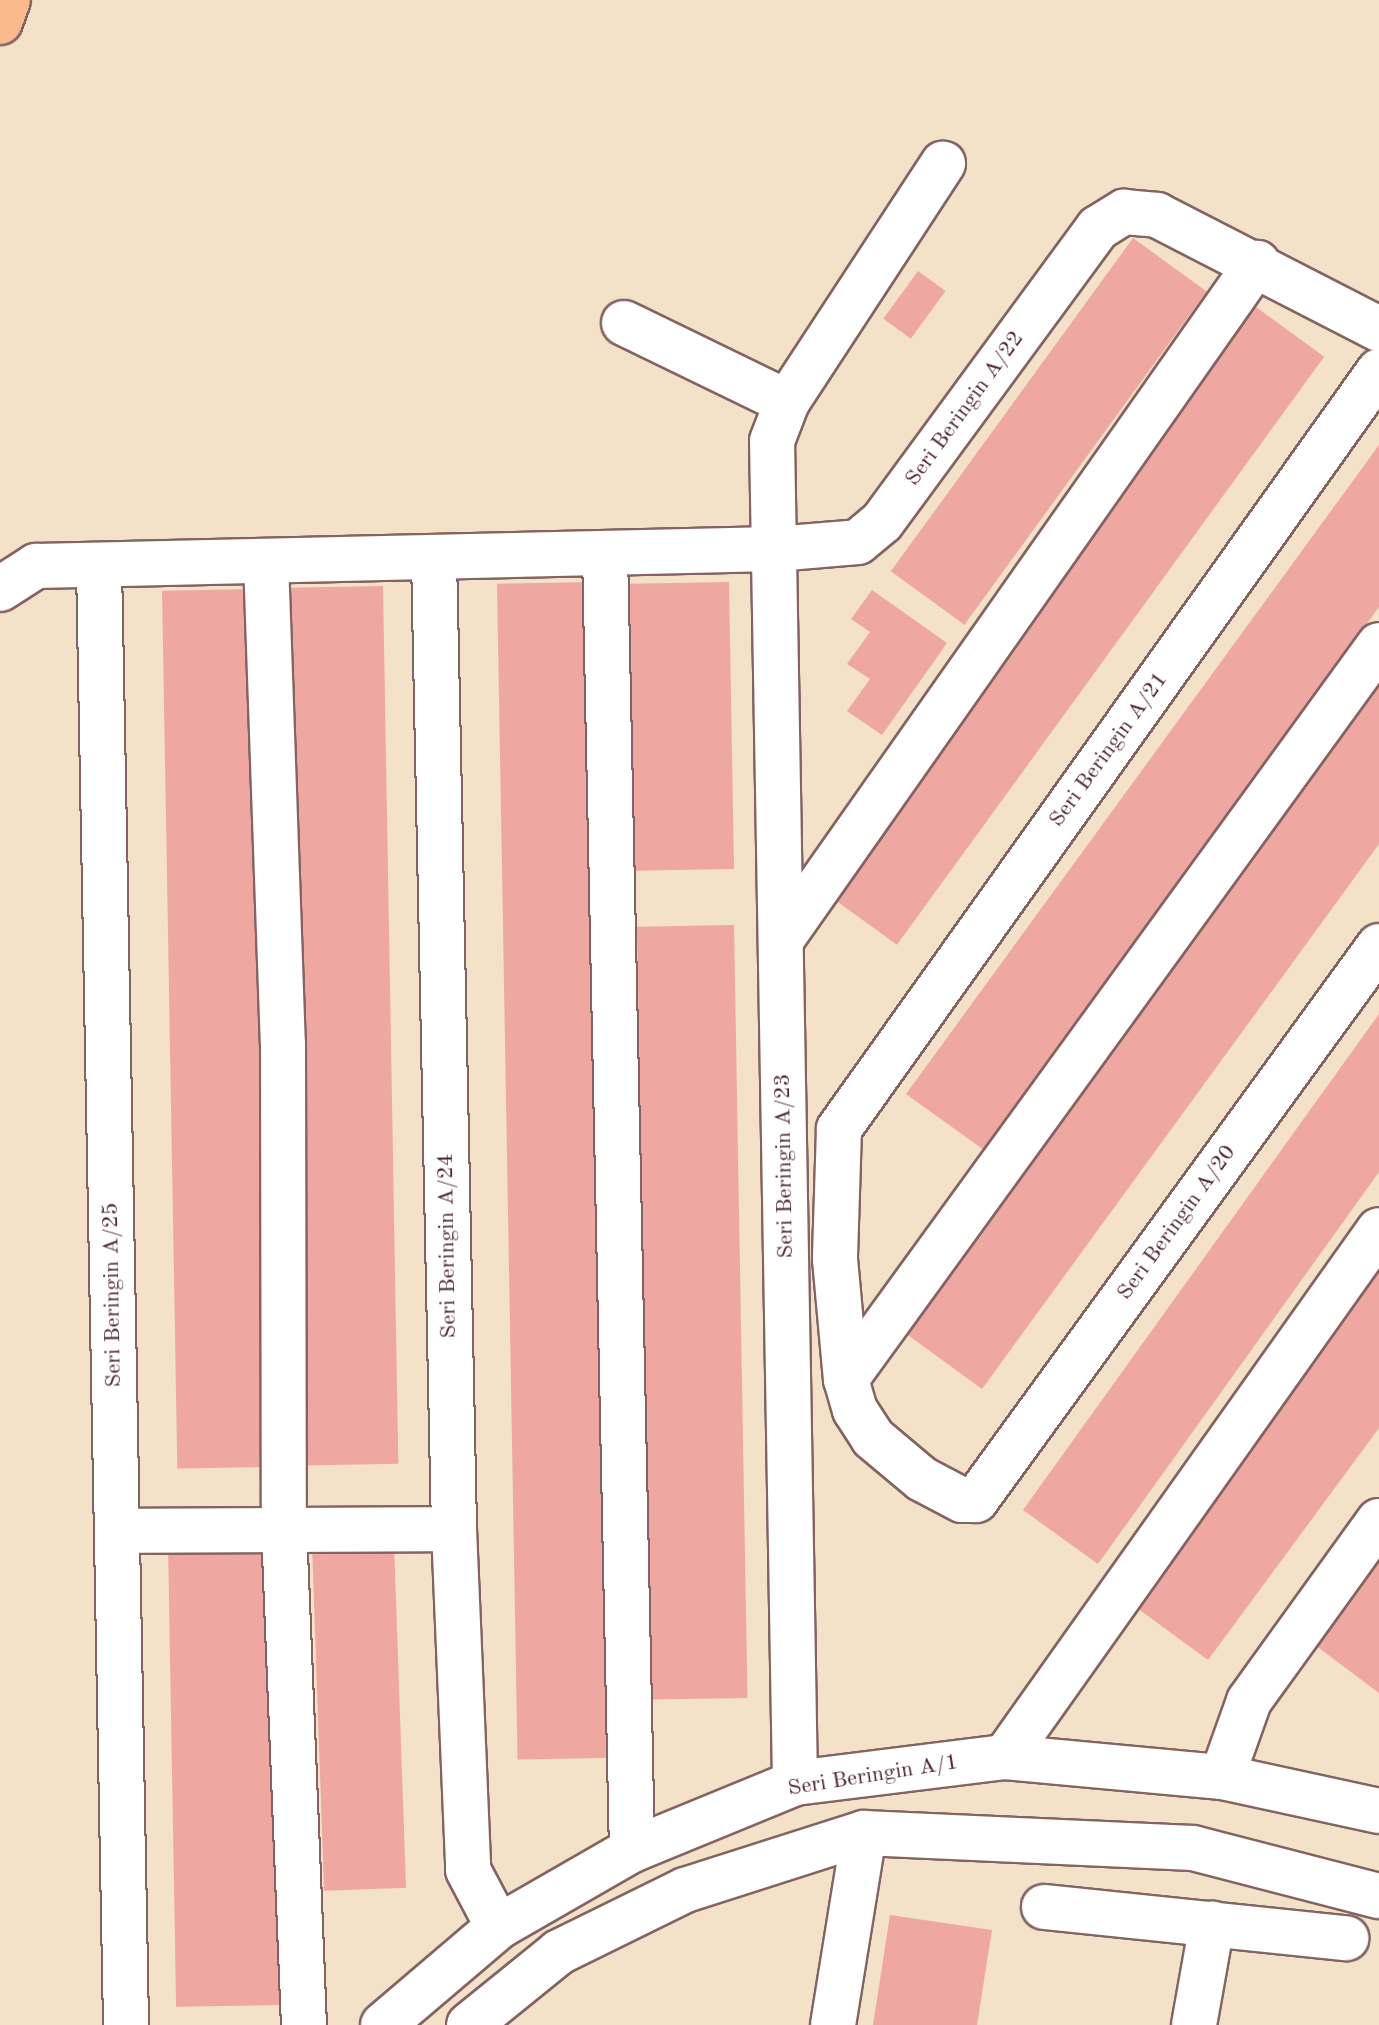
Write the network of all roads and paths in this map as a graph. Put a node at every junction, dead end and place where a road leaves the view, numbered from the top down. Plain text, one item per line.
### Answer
1 (8, 0) edge
2 (0, 22) edge
3 (943, 164) dead end
4 (1257, 263) junction
5 (624, 323) dead end
6 (1379, 329) edge
7 (1379, 371) edge
8 (787, 402) junction
9 (775, 549) junction
10 (605, 553) junction
11 (18, 555) edge
12 (434, 557) junction
13 (266, 561) junction
14 (99, 565) junction
15 (0, 589) edge
16 (1379, 645) edge
17 (781, 940) junction
18 (1379, 946) edge
19 (1379, 1230) edge
20 (846, 1379) junction
21 (1379, 1521) edge
22 (284, 1528) junction
23 (454, 1529) junction
24 (117, 1531) junction
25 (1005, 1757) junction
26 (1222, 1777) junction
27 (795, 1783) junction
28 (1379, 1811) edge
29 (864, 1833) junction
30 (632, 1850) junction
31 (1379, 1896) edge
32 (1044, 1907) dead end
33 (1212, 1924) junction
34 (498, 1927) junction
35 (1346, 1938) dead end
36 (126, 2025) edge
37 (304, 2025) edge
38 (383, 2025) edge
39 (469, 2025) edge
40 (833, 2025) edge
41 (1194, 2025) edge

1 - 2 main road
3 - 8 street, Seri Beringin A/23
4 - 6 street
4 - 9 street, Seri Beringin A/22
4 - 17 street
5 - 8 street
7 - 20 street, Seri Beringin A/21
8 - 9 street, Seri Beringin A/23
9 - 10 street, Seri Beringin A/22
9 - 17 street, Seri Beringin A/23
10 - 12 street, Seri Beringin A/22
10 - 30 street
11 - 14 street, Seri Beringin A/22
11 - 15 street
12 - 13 street, Seri Beringin A/22
12 - 23 street, Seri Beringin A/24
13 - 14 street, Seri Beringin A/22
13 - 22 street
14 - 24 street, Seri Beringin A/25
16 - 20 street
17 - 27 street, Seri Beringin A/23
18 - 20 street, Seri Beringin A/20
19 - 25 street
21 - 26 street
22 - 23 street
22 - 24 street
22 - 37 street
23 - 34 street, Seri Beringin A/24
24 - 36 street, Seri Beringin A/25
25 - 26 street, Seri Beringin A/1
25 - 27 street, Seri Beringin A/1
26 - 28 street, Seri Beringin A/1
27 - 30 street, Seri Beringin A/1
29 - 31 street
29 - 39 street
29 - 40 street
30 - 34 street, Seri Beringin A/1
32 - 33 street
33 - 35 street
33 - 41 street
34 - 38 street, Seri Beringin A/1

